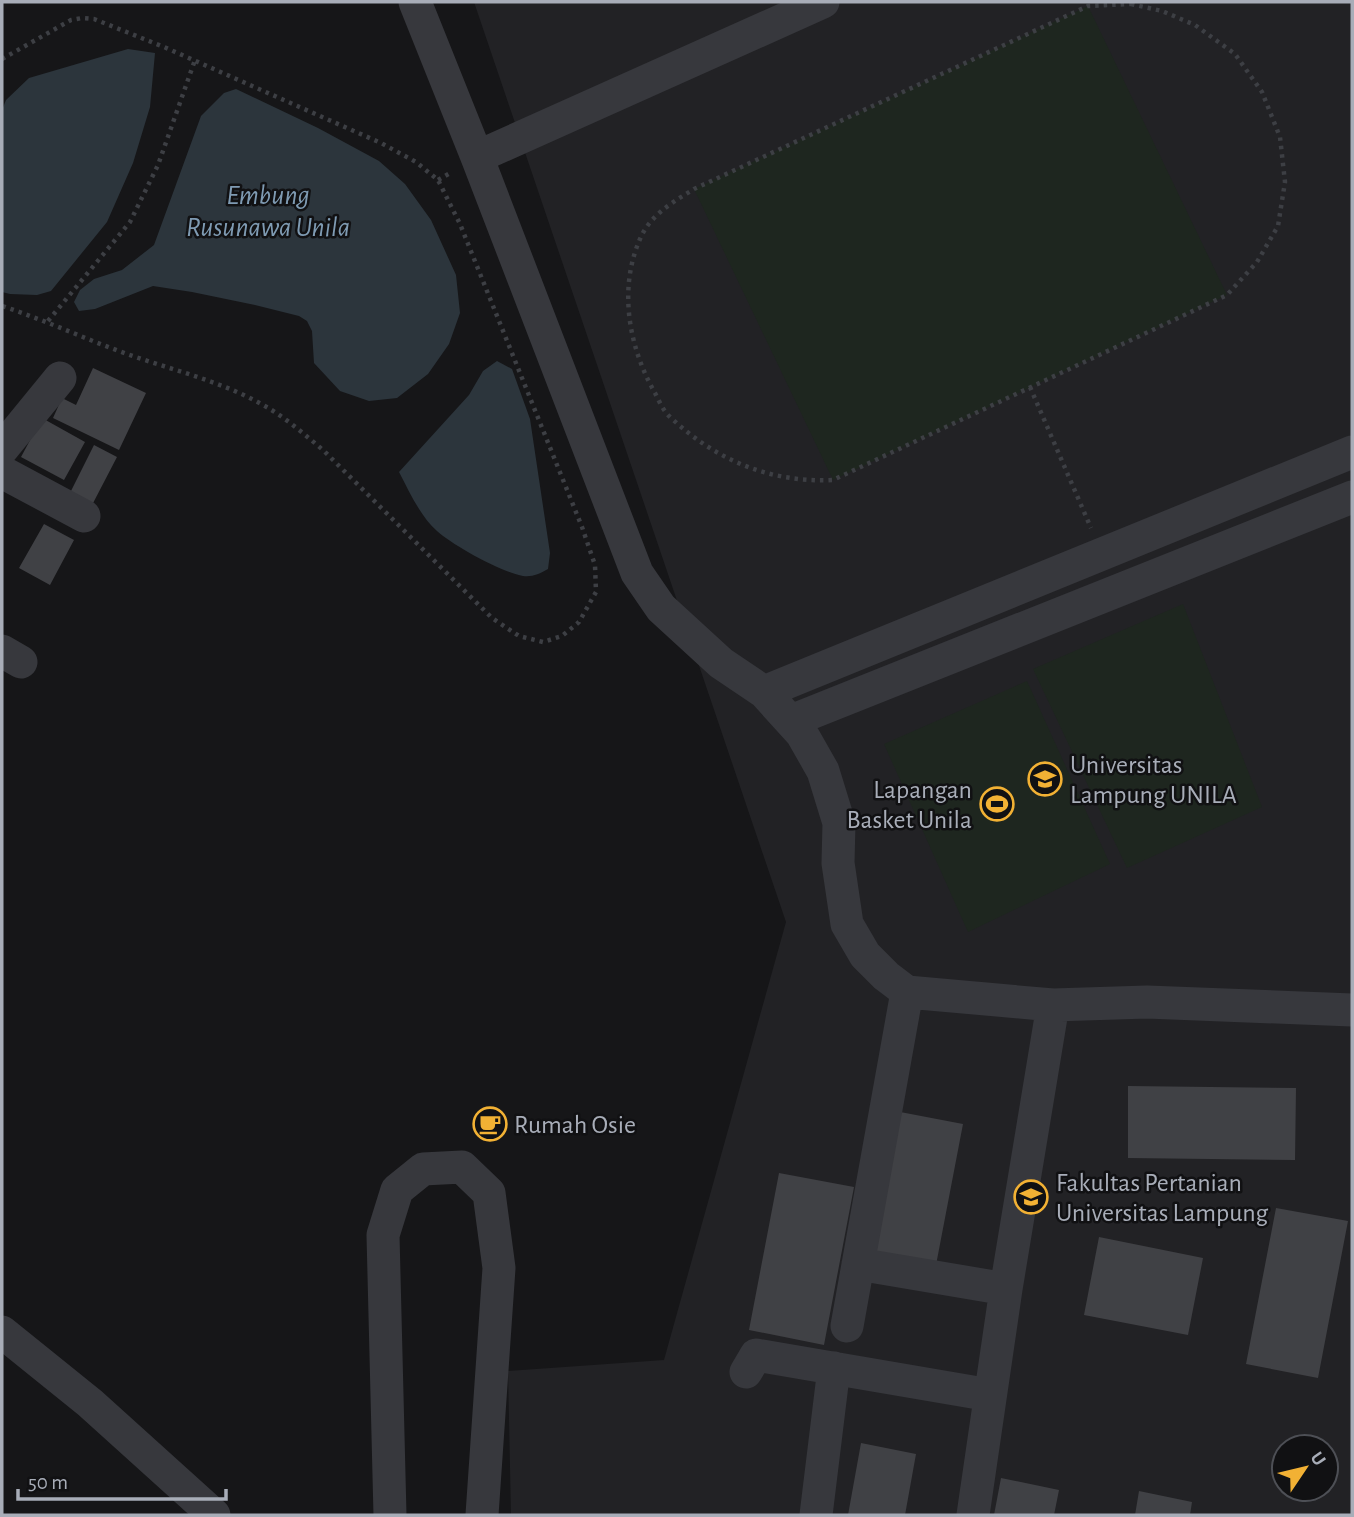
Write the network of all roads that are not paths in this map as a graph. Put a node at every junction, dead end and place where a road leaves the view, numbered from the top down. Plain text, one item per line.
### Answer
1 (415, 2) edge
2 (823, 2) edge
3 (477, 157) junction
4 (60, 378) dead end
5 (2, 449) edge
6 (1352, 452) edge
7 (2, 472) edge
8 (1352, 497) edge
9 (84, 516) dead end
10 (1102, 554) junction
11 (1119, 591) junction
12 (764, 692) junction
13 (791, 721) junction
14 (907, 992) junction
15 (1053, 1005) junction
16 (1352, 1010) edge
17 (858, 1264) junction
18 (1006, 1289) junction
19 (847, 1326) dead end
20 (2, 1332) edge
21 (834, 1368) junction
22 (746, 1372) dead end
23 (990, 1395) junction
24 (214, 1515) edge
25 (390, 1515) edge
26 (482, 1515) edge
27 (816, 1515) edge
28 (973, 1515) edge

1 - 3 street
2 - 3 street
3 - 12 street
4 - 5 street
6 - 10 street
7 - 9 street
8 - 11 street
10 - 11 street
10 - 12 street
11 - 13 street
12 - 13 street
13 - 14 street
14 - 15 street
14 - 17 street
15 - 16 street
15 - 18 street
17 - 18 street
17 - 19 street
18 - 23 street
20 - 24 street
21 - 22 street
21 - 23 street
21 - 27 street
23 - 28 street
25 - 26 street

